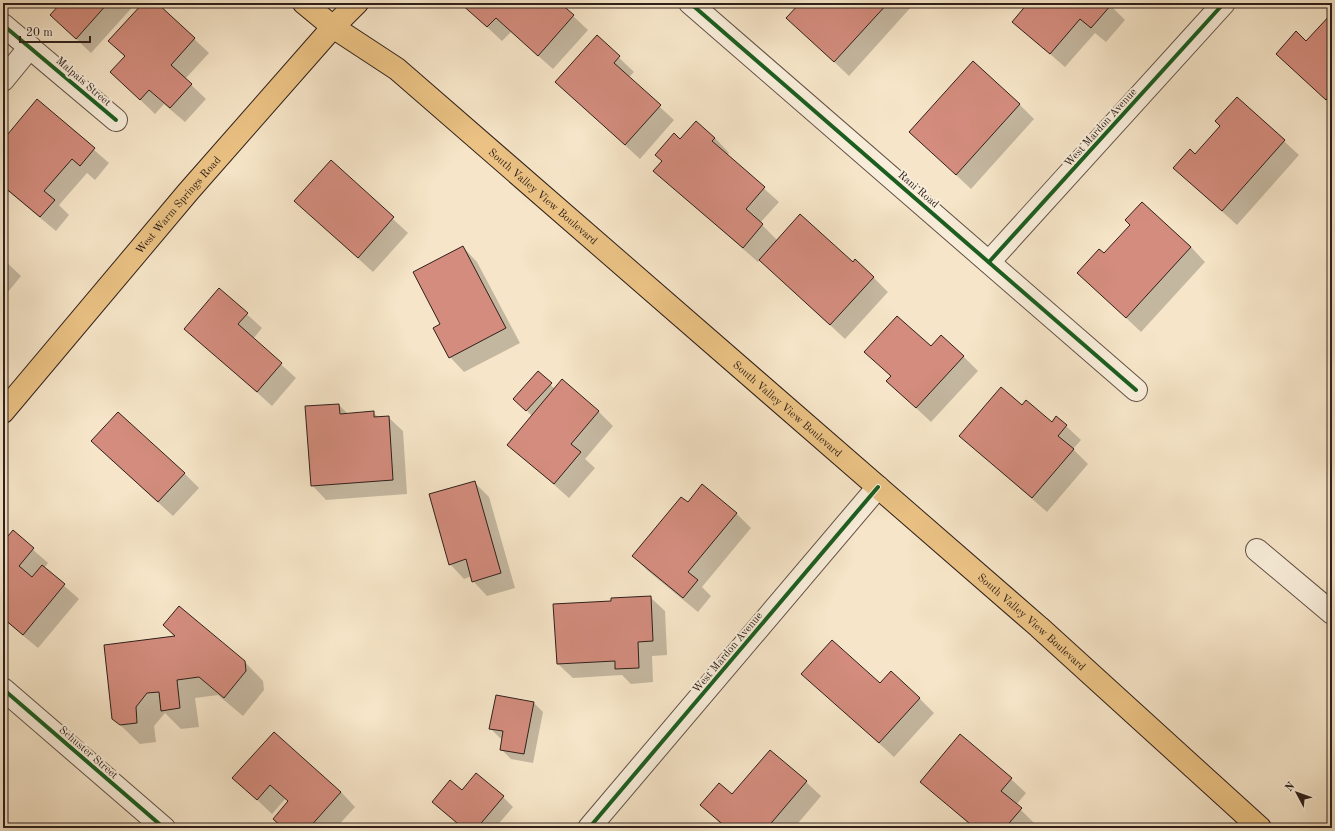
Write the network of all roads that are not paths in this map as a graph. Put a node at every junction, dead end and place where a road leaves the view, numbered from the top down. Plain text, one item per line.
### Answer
1 (304, 3) edge
2 (357, 3) edge
3 (1224, 3) edge
4 (696, 5) edge
5 (3, 25) edge
6 (333, 27) junction
7 (30, 47) junction
8 (3, 80) edge
9 (116, 120) dead end
10 (989, 262) junction
11 (1136, 390) dead end
12 (3, 412) edge
13 (878, 487) junction
14 (1257, 550) dead end
15 (1332, 613) edge
16 (3, 689) edge
17 (164, 828) edge
18 (589, 828) edge
19 (1260, 828) edge

1 - 6 main road, South Valley View Boulevard
2 - 6 main road, West Warm Springs Road
3 - 10 street, West Mardon Avenue
4 - 10 street, Rani Road
5 - 7 street, Malpais Street
6 - 12 main road, West Warm Springs Road
6 - 13 main road, South Valley View Boulevard
7 - 8 street
7 - 9 street, Malpais Street
10 - 11 street, Rani Road
13 - 18 street, West Mardon Avenue
13 - 19 main road, South Valley View Boulevard
14 - 15 street
16 - 17 street, Schuster Street

